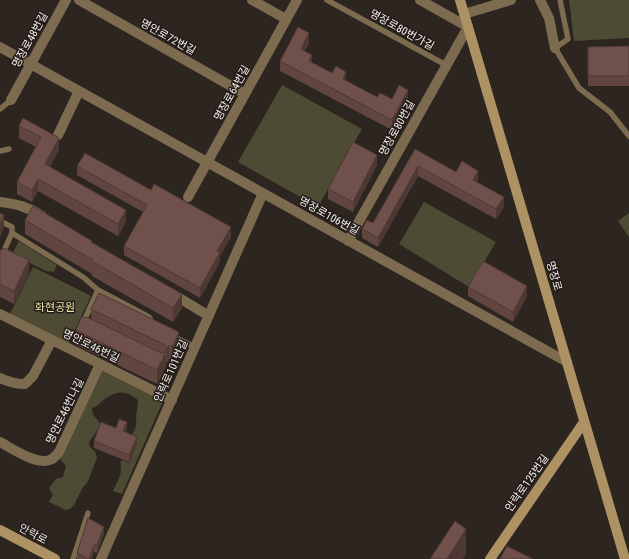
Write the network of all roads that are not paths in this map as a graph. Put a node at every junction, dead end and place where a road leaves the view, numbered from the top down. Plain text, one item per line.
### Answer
1 (66, 0) edge
2 (79, 0) edge
3 (252, 0) edge
4 (297, 0) edge
5 (327, 0) edge
6 (420, 0) edge
7 (460, 0) edge
8 (510, 0) edge
9 (540, 0) edge
10 (560, 0) edge
11 (464, 14) junction
12 (286, 19) junction
13 (468, 27) junction
14 (0, 47) edge
15 (555, 48) junction
16 (30, 64) junction
17 (446, 65) junction
18 (79, 91) junction
19 (245, 94) junction
20 (11, 100) joint
21 (0, 109) edge
22 (58, 135) dead end
23 (629, 136) edge
24 (8, 149) dead end
25 (0, 151) edge
26 (207, 163) junction
27 (263, 194) junction
28 (188, 197) dead end
29 (0, 202) edge
30 (0, 221) edge
31 (52, 222) edge
32 (12, 233) junction
33 (348, 241) junction
34 (2, 250) edge
35 (0, 259) edge
36 (161, 287) edge
37 (98, 290) junction
38 (0, 314) edge
39 (209, 316) junction
40 (89, 328) edge
41 (157, 329) edge
42 (169, 335) edge
43 (52, 340) junction
44 (195, 348) junction
45 (567, 362) junction
46 (100, 364) junction
47 (0, 378) edge
48 (172, 400) junction
49 (584, 422) junction
50 (0, 442) edge
51 (88, 513) dead end
52 (0, 530) edge
53 (51, 558) edge
54 (73, 559) edge
55 (101, 559) edge
56 (490, 559) edge
57 (625, 559) edge

1 - 16 street, 명장로48번길
2 - 19 street, 명안로72번길
3 - 12 street
4 - 12 street, 명장로64번길
5 - 17 lane, 명장로80번가길
6 - 13 street
7 - 11 main road, 명장로
8 - 11 street
9 - 15 street
10 - 15 lane
11 - 13 main road, 명장로
12 - 19 street, 명장로64번길
13 - 17 street, 명장로80번길
13 - 45 main road, 명장로
14 - 16 street, 명장로106번길
15 - 23 lane
16 - 18 street, 명장로106번길
16 - 20 street, 명장로48번길
17 - 33 street, 명장로80번길
18 - 22 street
18 - 26 street, 명장로106번길
19 - 26 street, 명장로64번길
20 - 21 lane, 명장로48번길
24 - 25 lane
26 - 27 street, 명장로106번길
26 - 28 street, 명장로64번길
27 - 33 street, 명장로106번길
27 - 39 street, 안락로101번길
29 - 31 street
30 - 32 lane
32 - 34 lane
32 - 37 lane
33 - 45 street, 명장로106번길
34 - 35 lane
36 - 39 street
37 - 40 lane
37 - 41 lane
38 - 43 street, 명안로46번길
39 - 44 street, 안락로101번길
42 - 44 lane
43 - 46 street, 명안로46번길
43 - 47 street
44 - 48 street, 안락로101번길
45 - 49 main road, 명장로
46 - 48 street, 명안로46번길
46 - 50 street, 명안로46번나길
48 - 55 street, 안락로101번길
49 - 56 main road, 안락로125번길
49 - 57 main road, 명장로
51 - 54 lane
52 - 53 main road, 안락로

